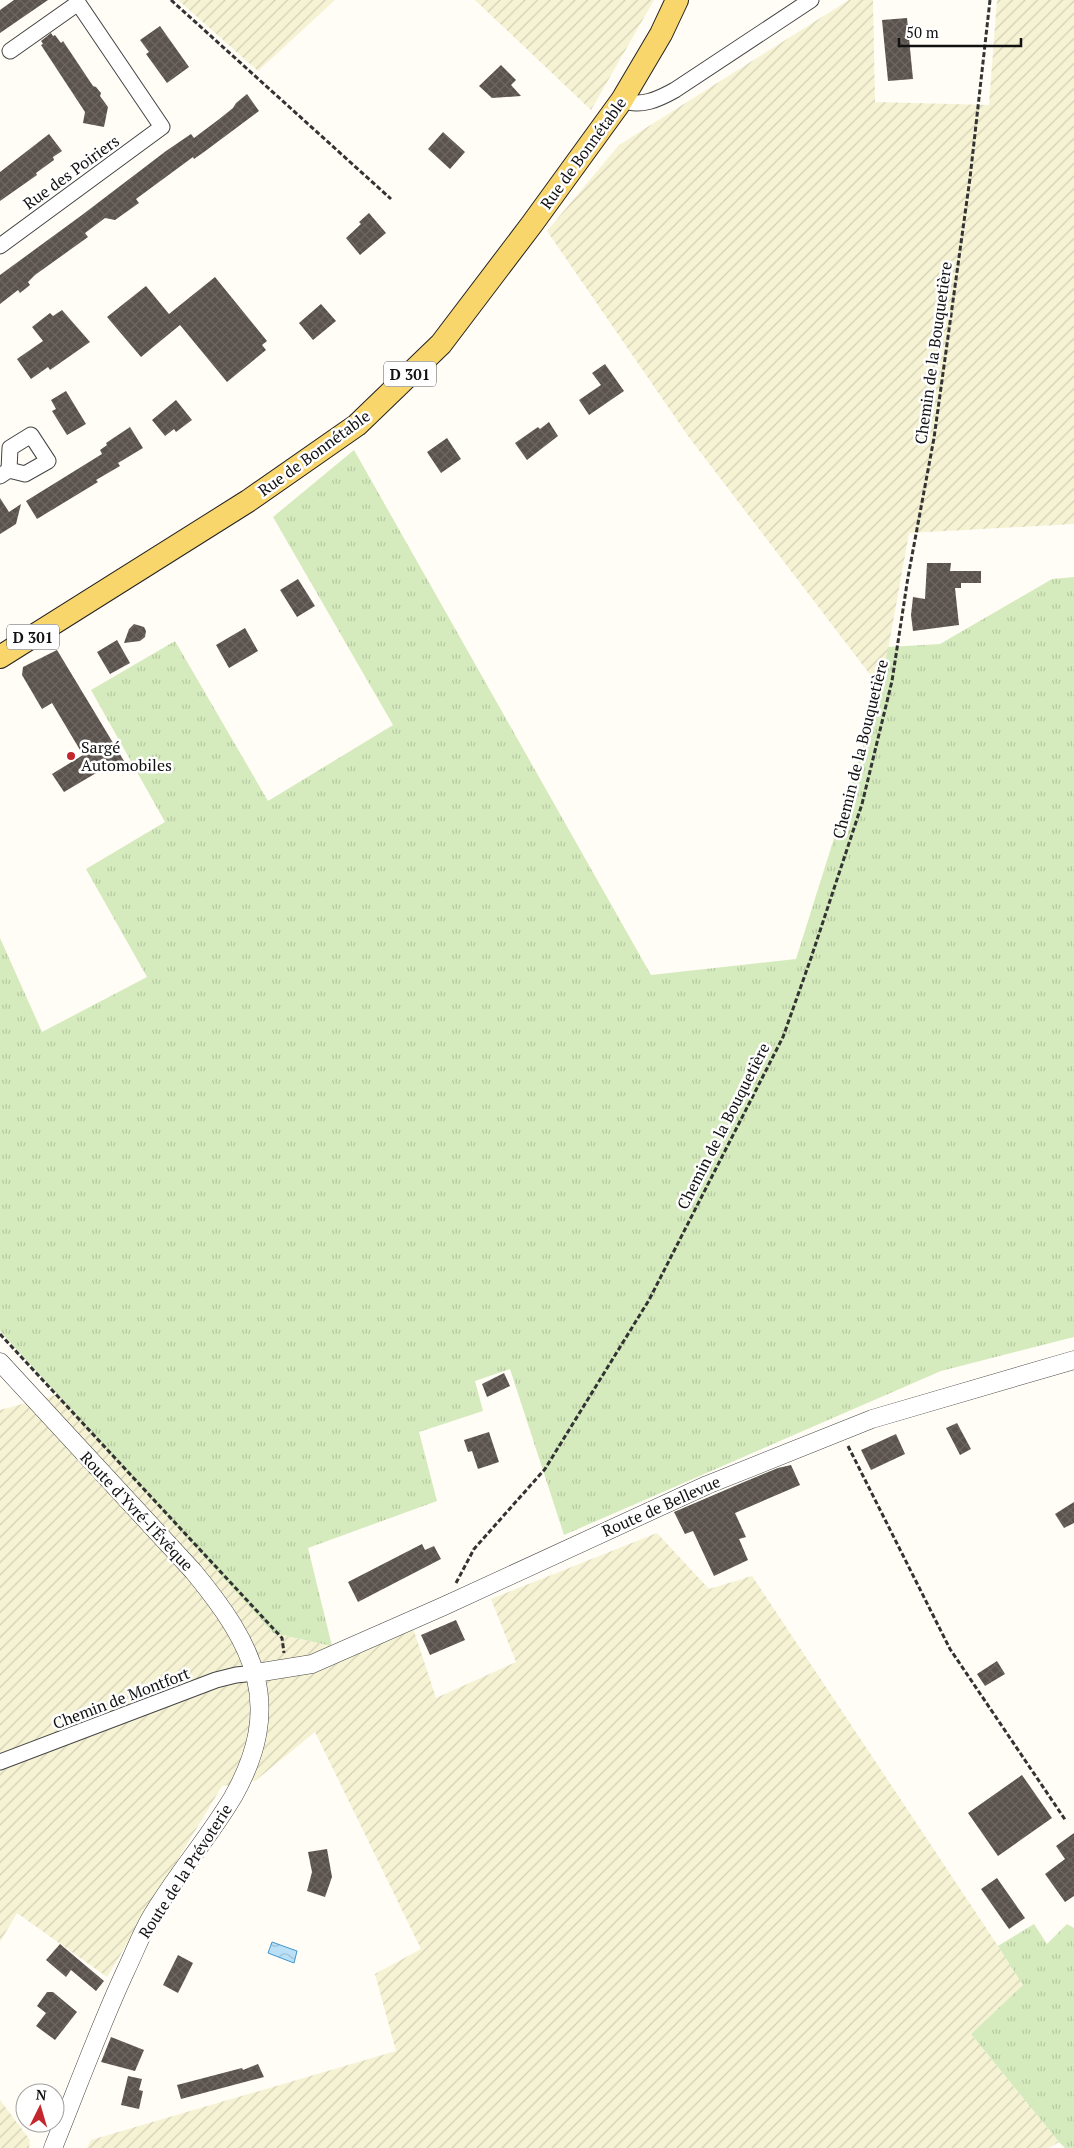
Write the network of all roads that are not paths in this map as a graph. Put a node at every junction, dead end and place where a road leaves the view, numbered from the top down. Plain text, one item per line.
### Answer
1 (677, 0) edge
2 (811, 0) edge
3 (10, 51) dead end
4 (622, 100) junction
5 (0, 246) edge
6 (0, 657) edge
7 (1074, 1360) edge
8 (0, 1362) edge
9 (256, 1673) junction
10 (0, 1762) edge
11 (52, 2148) edge

1 - 4 main road, Rue de Bonnétable / D 301
2 - 4 street
3 - 5 street, Rue des Poiriers
4 - 6 main road, Rue de Bonnétable / D 301
7 - 9 street, Route de Bellevue
8 - 9 street, Route d'Yvré-l'Évêque
9 - 10 street, Chemin de Montfort
9 - 11 street, Route de la Prévoterie

